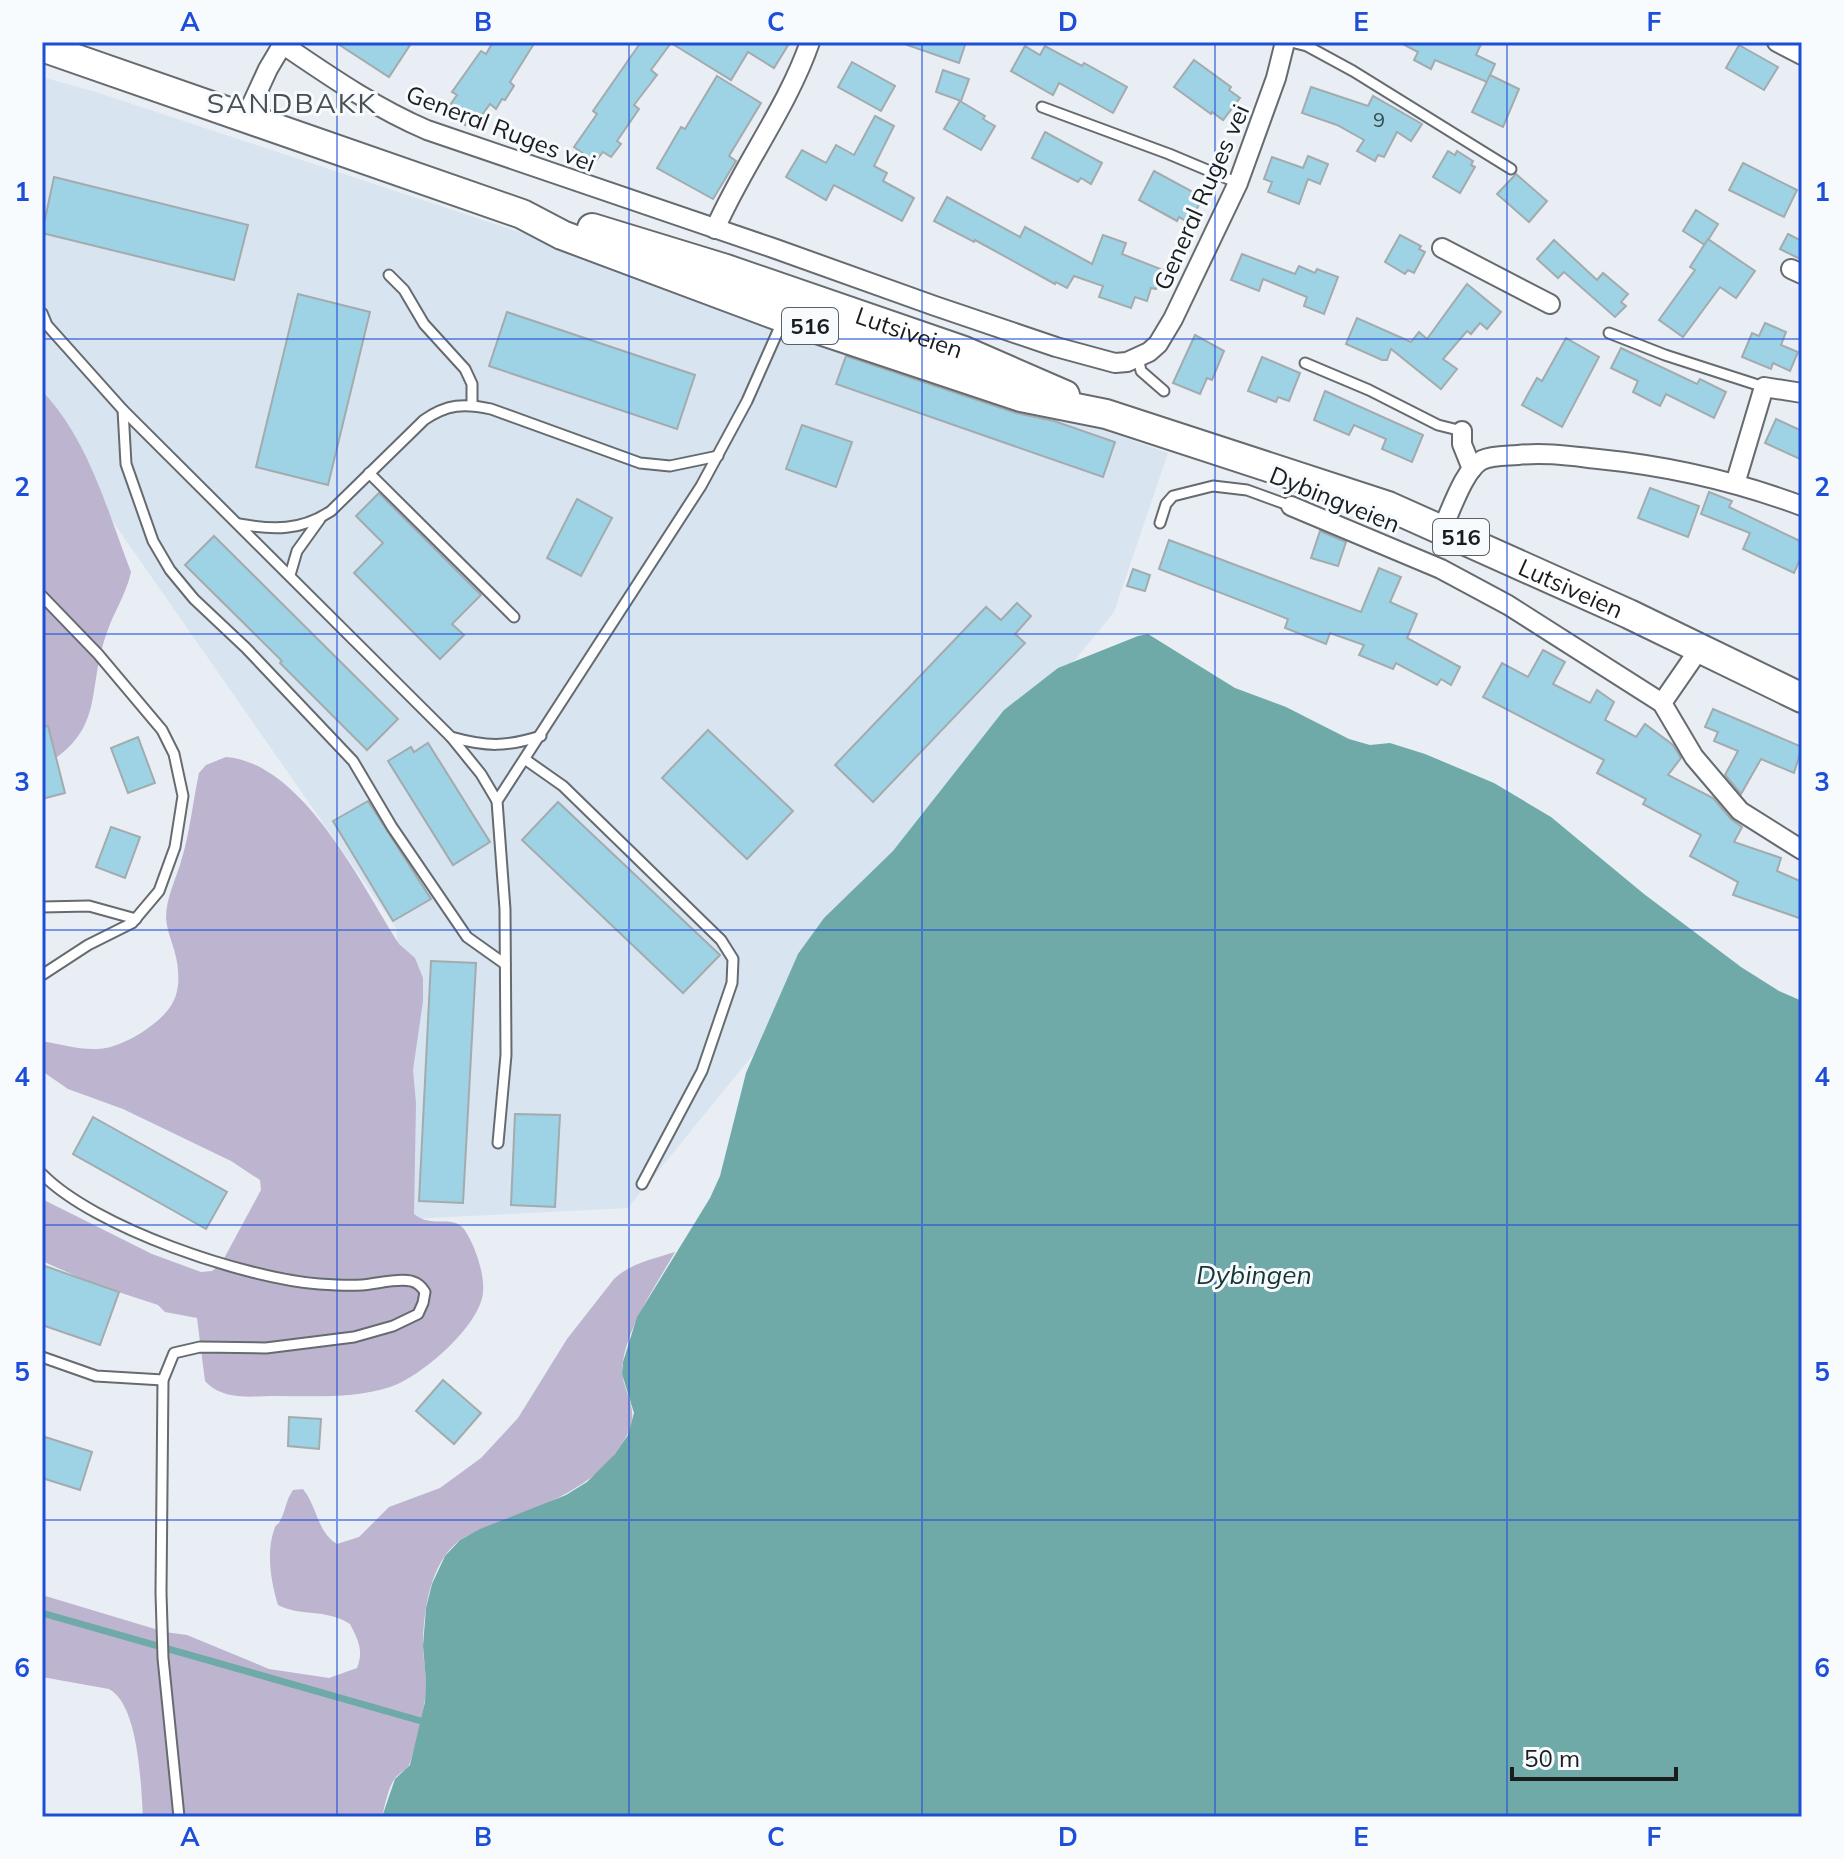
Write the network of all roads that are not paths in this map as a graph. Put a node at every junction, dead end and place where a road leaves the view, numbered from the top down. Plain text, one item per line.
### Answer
1 (284, 42) edge
2 (810, 42) edge
3 (1288, 42) edge
4 (1777, 42) edge
5 (42, 47) edge
6 (1802, 55) edge
7 (1042, 107) dead end
8 (245, 119) junction
9 (1511, 169) dead end
10 (1238, 183) junction
11 (715, 229) junction
12 (1442, 248) dead end
13 (389, 275) dead end
14 (1550, 304) dead end
15 (789, 305) junction
16 (42, 313) edge
17 (1609, 333) dead end
18 (1138, 357) junction
19 (1305, 363) dead end
20 (1764, 387) junction
21 (1164, 391) dead end
22 (1802, 393) edge
23 (472, 405) junction
24 (123, 410) junction
25 (1462, 431) joint
26 (718, 456) junction
27 (1472, 469) junction
28 (369, 473) junction
29 (1735, 484) junction
30 (1291, 506) joint
31 (1802, 506) edge
32 (320, 519) junction
33 (1160, 523) dead end
34 (239, 524) junction
35 (1442, 529) junction
36 (290, 575) junction
37 (42, 596) edge
38 (514, 617) dead end
39 (1700, 648) junction
40 (1802, 698) edge
41 (1662, 703) junction
42 (541, 736) junction
43 (451, 737) junction
44 (526, 760) junction
45 (497, 801) junction
46 (1802, 850) edge
47 (42, 907) edge
48 (136, 919) junction
49 (505, 964) junction
50 (42, 975) edge
51 (498, 1143) dead end
52 (42, 1174) edge
53 (642, 1184) dead end
54 (42, 1357) edge
55 (163, 1380) junction
56 (179, 1817) edge

1 - 8 street
1 - 11 street, General Ruges vei
2 - 11 street
3 - 9 lane
3 - 10 street, General Ruges vei
4 - 6 street
5 - 8 main road, Lutsiveien / 516
7 - 10 lane
8 - 15 main road, Lutsiveien / 516
10 - 18 street, General Ruges vei
11 - 18 street, General Ruges vei
12 - 14 street
13 - 23 lane
15 - 26 lane
15 - 35 main road, Lutsiveien / 516
16 - 24 lane
17 - 20 lane
18 - 21 lane
19 - 25 lane
20 - 22 street
20 - 29 street
23 - 26 lane
23 - 28 lane
24 - 34 lane
24 - 49 lane
25 - 27 street
26 - 42 lane
27 - 29 street
27 - 35 street
28 - 32 lane
28 - 38 lane
29 - 31 street
30 - 33 lane, Dybingveien
30 - 41 street, Dybingveien
32 - 34 lane
32 - 36 lane
34 - 36 lane
35 - 39 main road, Lutsiveien / 516
36 - 43 lane
37 - 48 lane
39 - 40 main road, Lutsiveien / 516
39 - 41 street
41 - 46 street, Dybingveien
42 - 43 lane
42 - 44 lane
43 - 45 lane
44 - 45 lane
44 - 53 lane
45 - 49 lane
47 - 48 lane
48 - 50 lane
49 - 51 lane
52 - 55 lane
54 - 55 lane
55 - 56 lane

